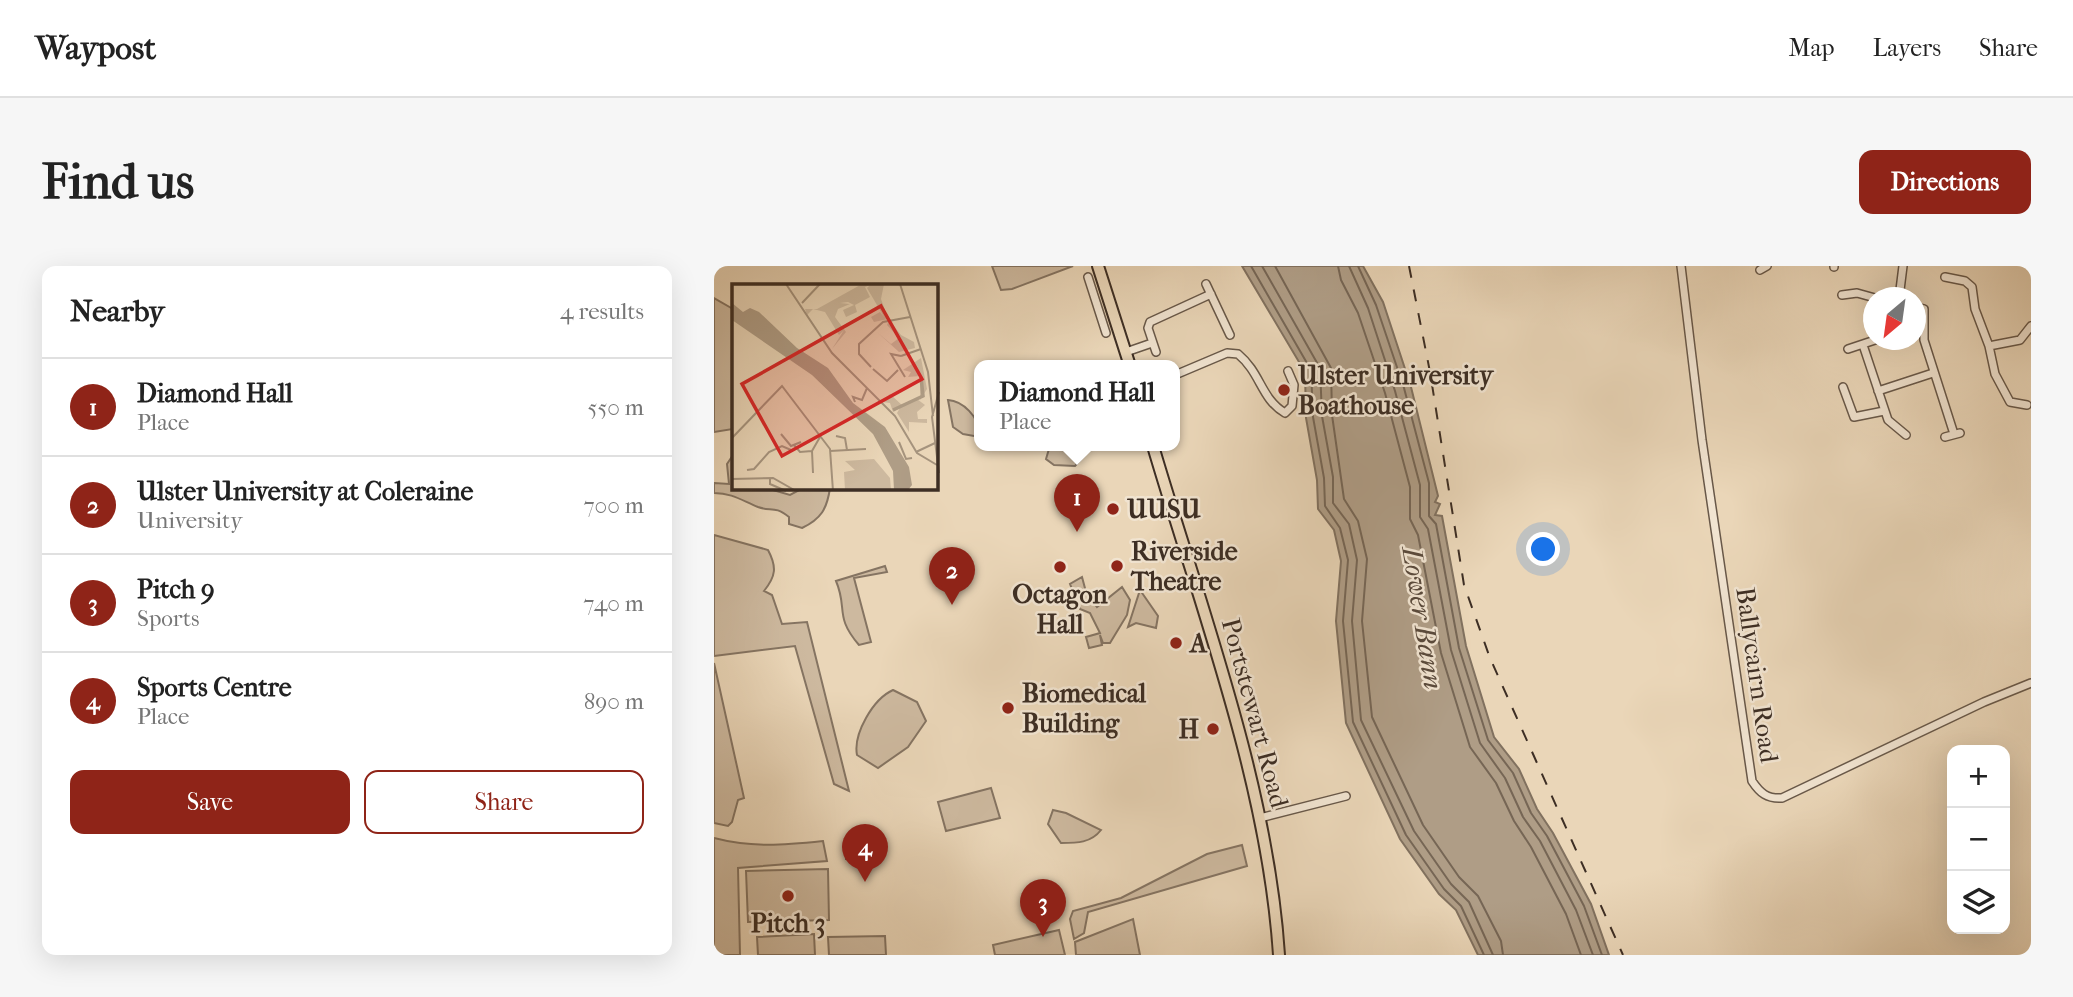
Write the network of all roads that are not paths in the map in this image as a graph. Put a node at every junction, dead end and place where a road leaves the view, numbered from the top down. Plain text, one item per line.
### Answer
1 (1098, 266) edge
2 (1681, 266) edge
3 (1903, 266) edge
4 (1088, 277) dead end
5 (1945, 277) dead end
6 (1206, 284) dead end
7 (1900, 287) edge
8 (1211, 294) junction
9 (1842, 295) dead end
10 (1863, 295) edge
11 (2031, 326) edge
12 (1106, 333) dead end
13 (1230, 335) dead end
14 (1152, 343) junction
15 (1863, 345) edge
16 (1989, 346) junction
17 (1926, 347) edge
18 (1849, 349) dead end
19 (1865, 350) edge
20 (1126, 352) junction
21 (1156, 352) dead end
22 (1128, 360) edge
23 (1288, 371) dead end
24 (1180, 372) edge
25 (1933, 373) junction
26 (1878, 391) junction
27 (1835, 396) dead end
28 (2027, 405) dead end
29 (1884, 411) junction
30 (1906, 435) dead end
31 (1945, 438) dead end
32 (1155, 451) edge
33 (2031, 684) edge
34 (1346, 796) dead end
35 (1260, 817) junction
36 (1279, 955) edge

1 - 20 main road
2 - 33 street, Ballycairn Road
3 - 7 street
4 - 12 street
5 - 16 street
6 - 8 street
8 - 13 street
8 - 14 street
9 - 10 street
11 - 16 street
14 - 20 street
14 - 21 street
15 - 18 street
16 - 28 street
17 - 25 street
19 - 26 street
20 - 22 main road
23 - 24 street
25 - 26 street
25 - 31 street
26 - 29 street
27 - 29 street
29 - 30 street
32 - 35 main road, Portstewart Road
34 - 35 street
35 - 36 main road, Portstewart Road

